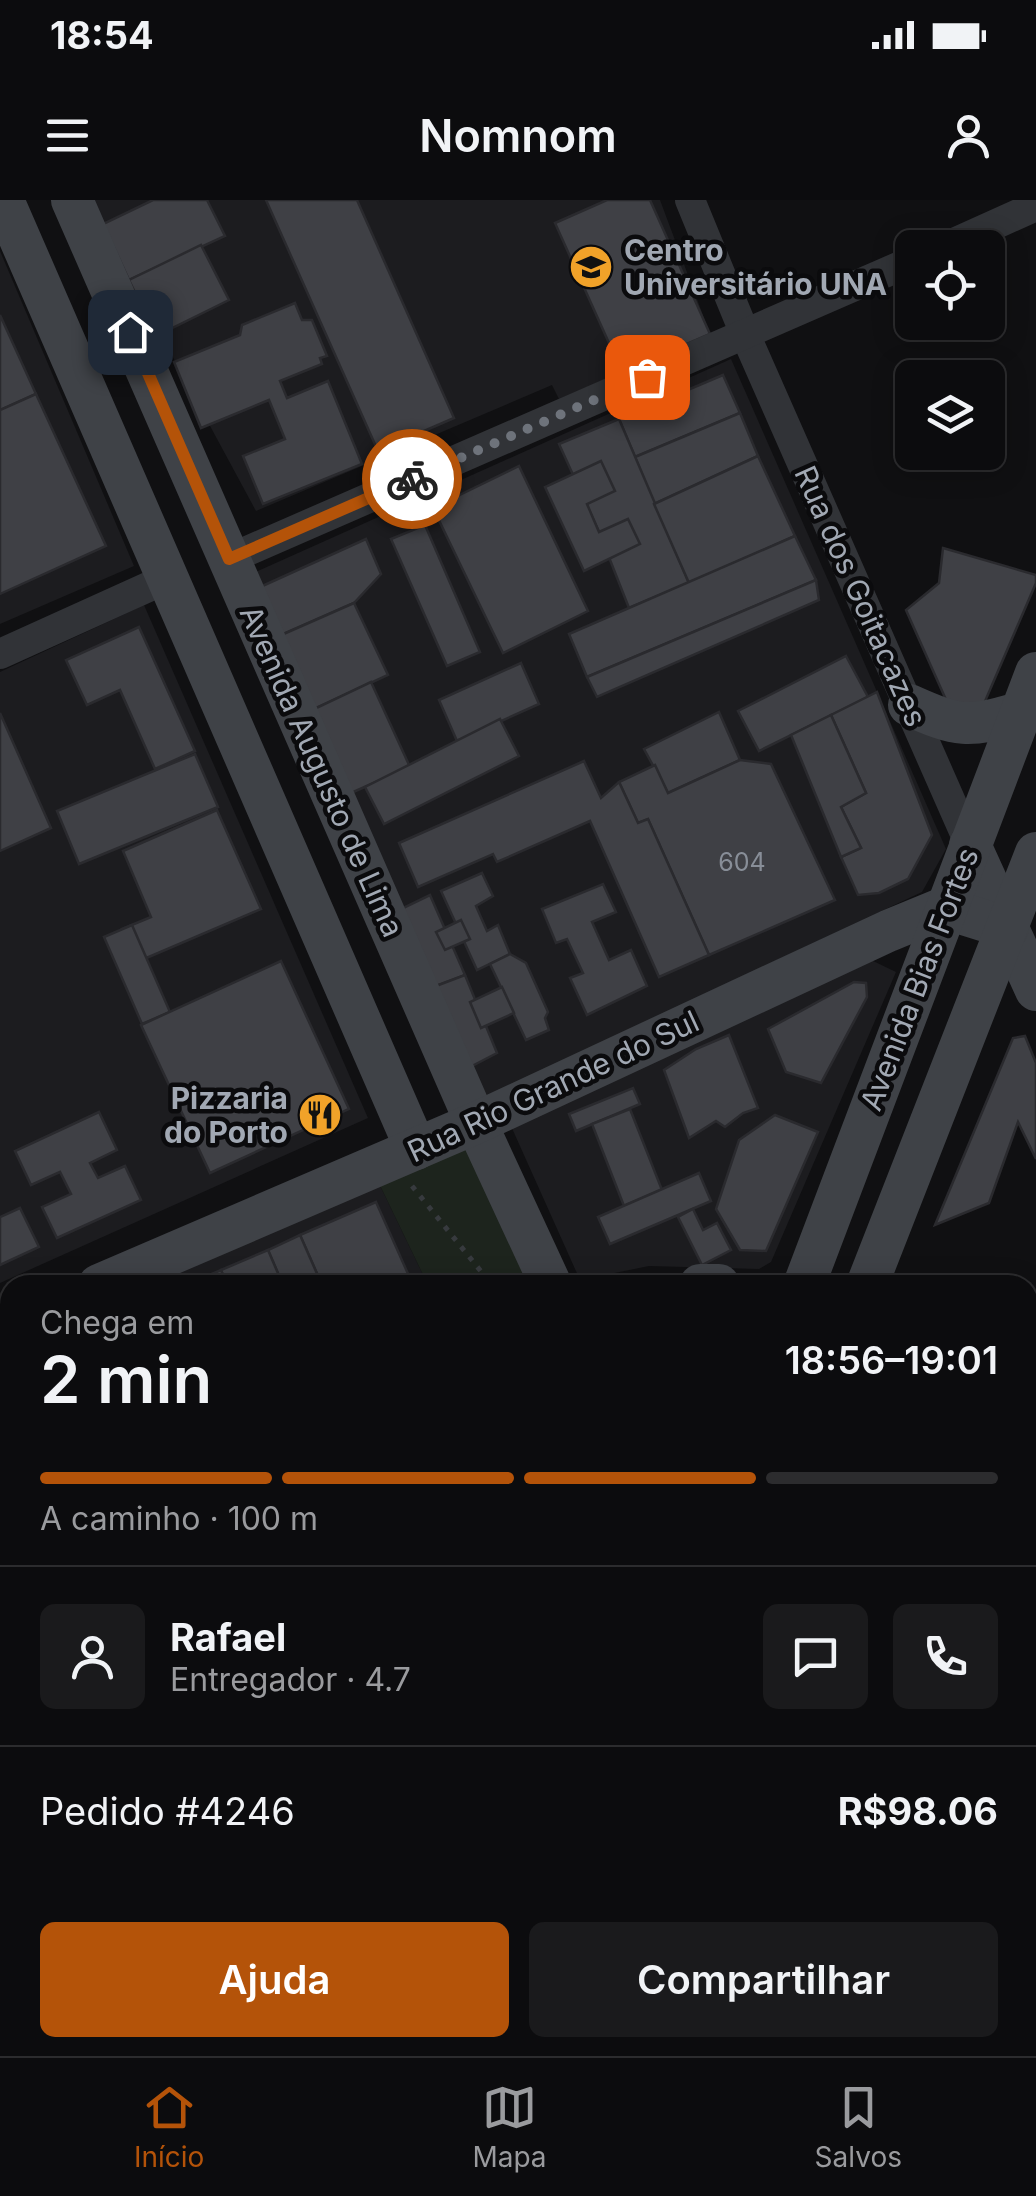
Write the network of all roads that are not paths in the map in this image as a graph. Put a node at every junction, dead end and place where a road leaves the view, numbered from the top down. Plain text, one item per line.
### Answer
1 (3, 200) edge
2 (72, 200) edge
3 (690, 200) edge
4 (1036, 206) edge
5 (983, 230) edge
6 (895, 268) edge
7 (745, 334) junction
8 (229, 559) junction
9 (168, 578) junction
10 (0, 654) edge
11 (1036, 673) edge
12 (909, 705) junction
13 (1020, 713) junction
14 (970, 845) junction
15 (1036, 853) edge
16 (944, 908) junction
17 (1008, 928) junction
18 (1036, 990) edge
19 (476, 1123) junction
20 (404, 1155) junction
21 (122, 1275) edge
22 (546, 1275) edge
23 (808, 1275) edge
24 (871, 1275) edge

1 - 9 main road, Avenida Augusto de Lima
2 - 8 main road, Avenida Augusto de Lima
3 - 7 street, Rua dos Goitacazes
4 - 5 street
6 - 7 street
7 - 8 street
7 - 12 street, Rua dos Goitacazes
8 - 19 main road, Avenida Augusto de Lima
9 - 10 street
9 - 20 main road, Avenida Augusto de Lima
11 - 13 main road, Avenida Bias Fortes
12 - 13 main road
12 - 14 street, Rua dos Goitacazes
13 - 14 main road, Avenida Bias Fortes
14 - 16 main road, Avenida Bias Fortes
14 - 17 main road, Rua dos Goitacazes
15 - 17 main road, Avenida Bias Fortes
16 - 17 main road
16 - 19 main road, Rua Rio Grande do Sul
16 - 23 main road, Avenida Bias Fortes
17 - 18 main road, Rua dos Goitacazes
17 - 24 main road, Avenida Bias Fortes
19 - 20 main road, Rua Rio Grande do Sul
19 - 22 main road, Avenida Augusto de Lima
20 - 21 main road, Rua Rio Grande do Sul

